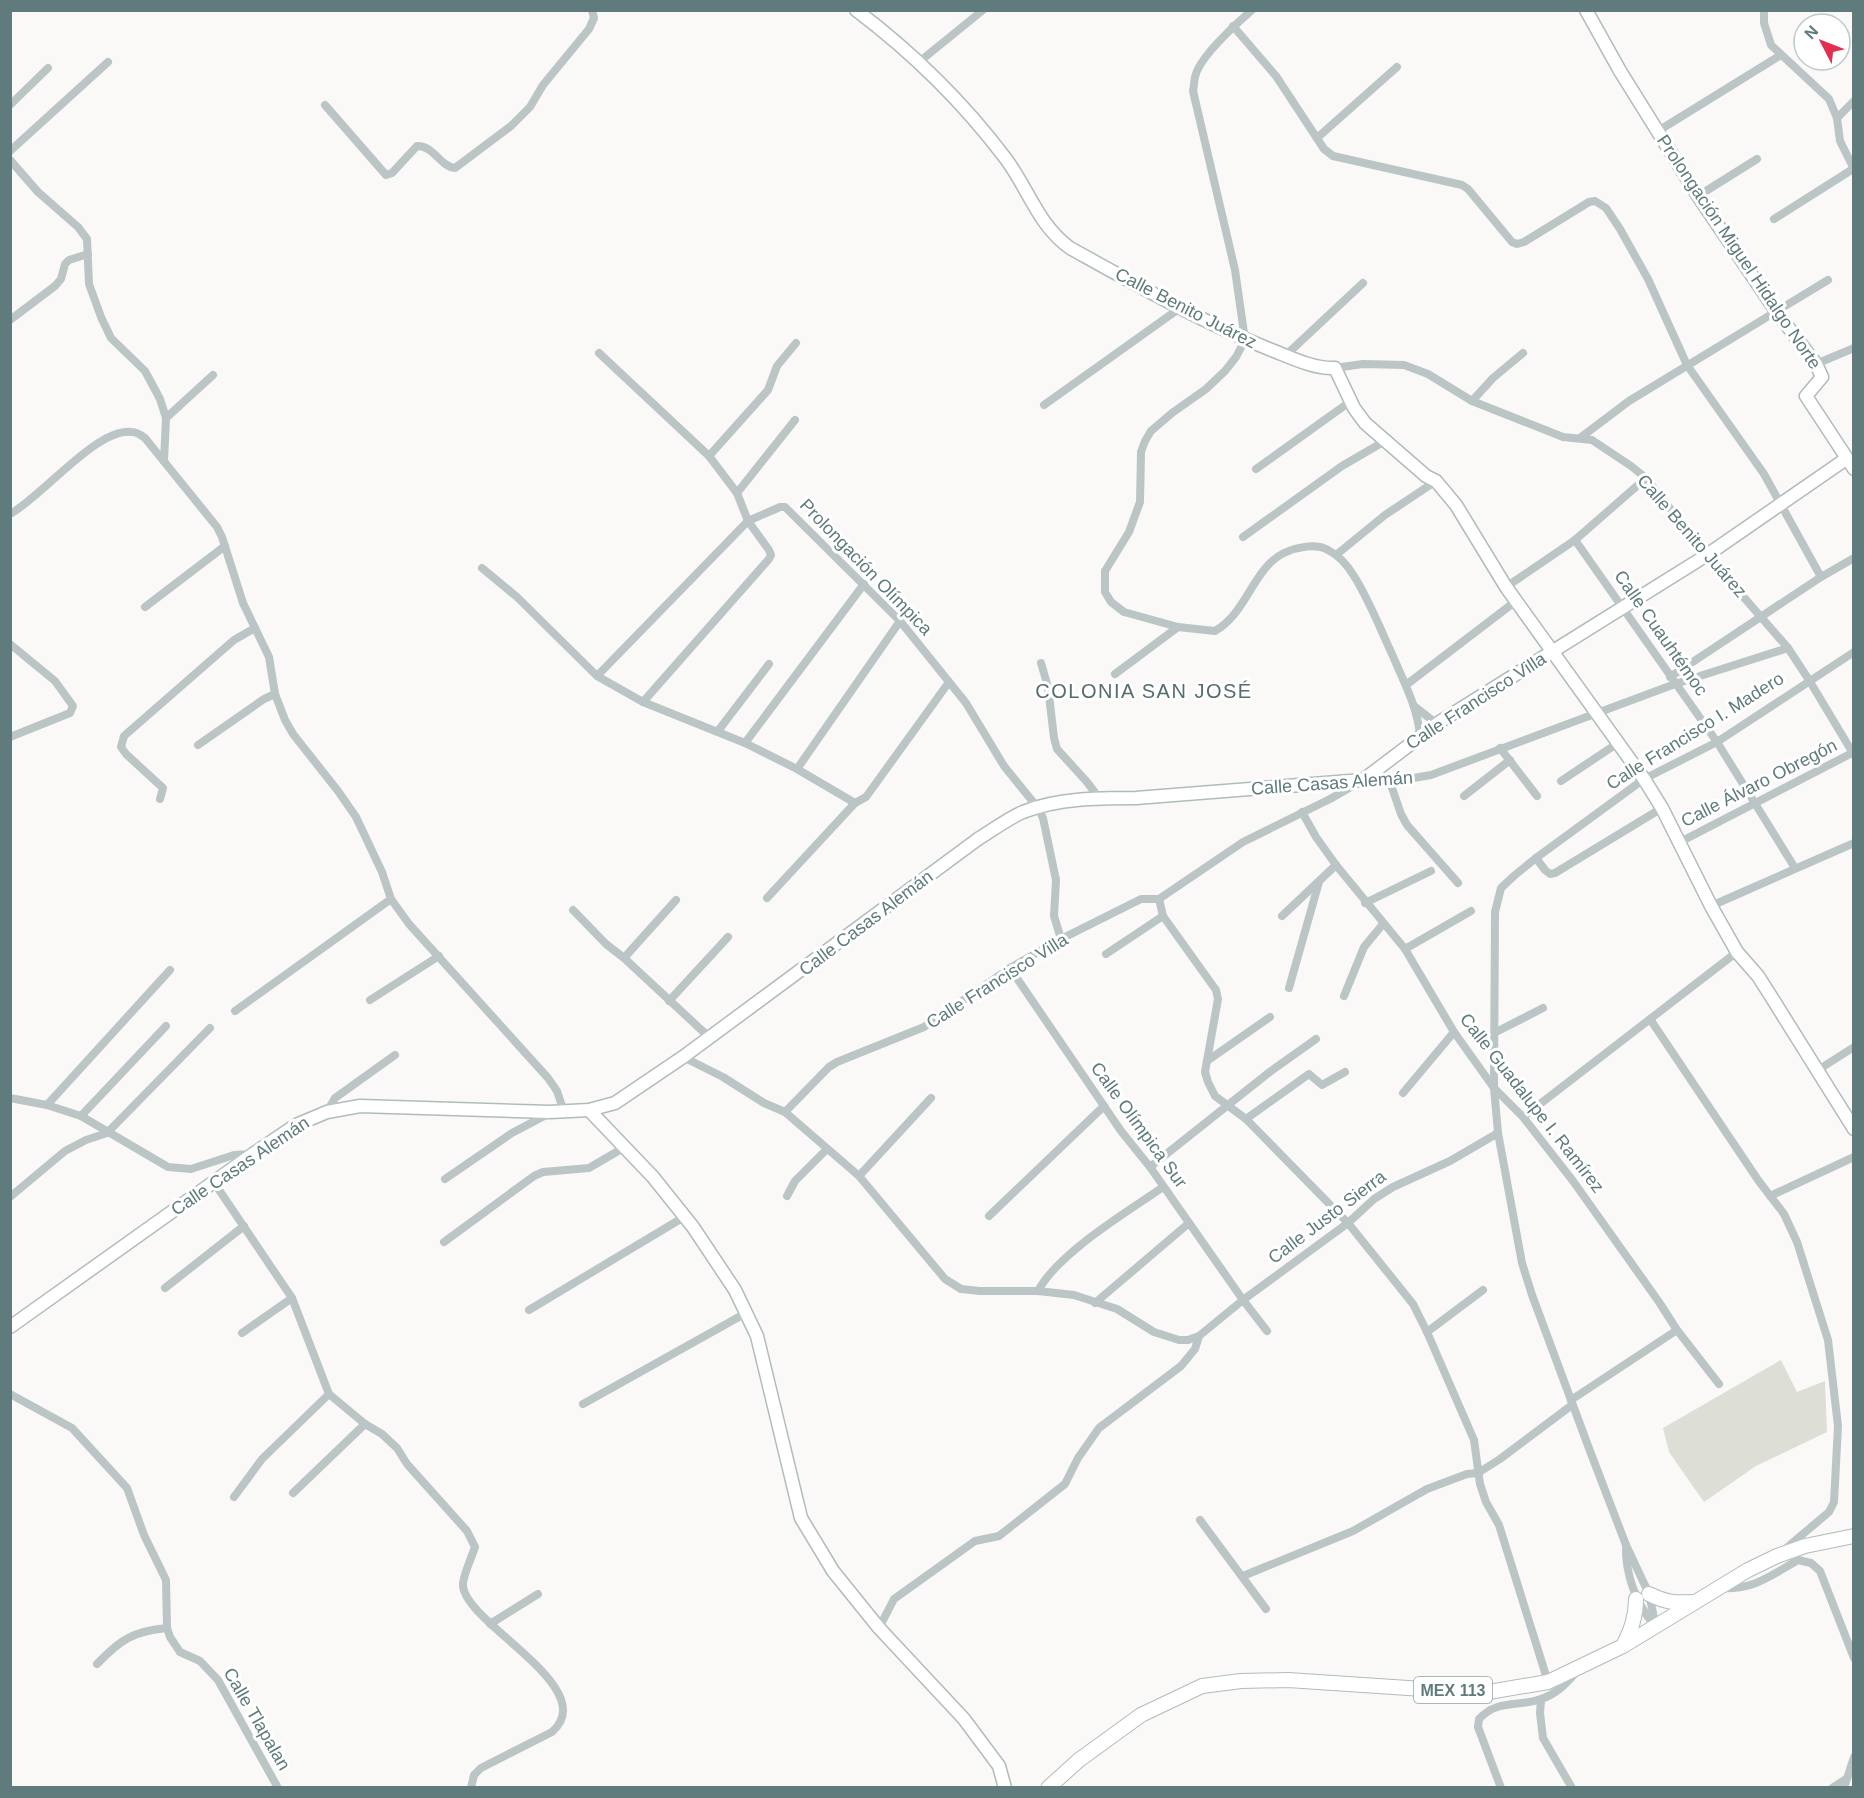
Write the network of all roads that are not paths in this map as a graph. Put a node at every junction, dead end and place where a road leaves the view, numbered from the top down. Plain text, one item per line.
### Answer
1 (592, 10) edge
2 (856, 10) edge
3 (983, 10) edge
4 (1252, 10) edge
5 (1586, 10) edge
6 (1764, 10) edge
7 (1233, 26) junction
8 (1781, 56) junction
9 (108, 62) dead end
10 (919, 62) junction
11 (1397, 67) dead end
12 (48, 68) dead end
13 (1854, 101) edge
14 (10, 105) edge
15 (325, 105) dead end
16 (1837, 118) junction
17 (1658, 131) junction
18 (1317, 138) junction
19 (10, 151) edge
20 (1757, 159) dead end
21 (12, 164) edge
22 (1853, 169) edge
23 (1698, 196) junction
24 (1774, 219) dead end
25 (88, 254) junction
26 (1828, 280) dead end
27 (1363, 283) dead end
28 (1180, 308) junction
29 (1776, 311) junction
30 (10, 320) edge
31 (1245, 339) junction
32 (796, 343) dead end
33 (1854, 348) edge
34 (599, 353) dead end
35 (1523, 353) dead end
36 (1286, 356) junction
37 (1816, 364) junction
38 (1687, 365) junction
39 (1335, 368) junction
40 (213, 375) dead end
41 (1351, 401) junction
42 (1472, 401) junction
43 (1044, 405) dead end
44 (166, 418) junction
45 (795, 420) dead end
46 (1580, 438) junction
47 (1385, 441) junction
48 (709, 456) junction
49 (164, 461) junction
50 (1851, 461) edge
51 (1256, 469) dead end
52 (1646, 478) junction
53 (1436, 481) junction
54 (737, 493) junction
55 (1782, 504) junction
56 (10, 514) edge
57 (748, 521) junction
58 (1243, 537) dead end
59 (1575, 540) junction
60 (225, 546) junction
61 (1336, 555) junction
62 (1707, 555) junction
63 (1854, 558) edge
64 (482, 568) dead end
65 (1821, 577) junction
66 (864, 584) junction
67 (1506, 587) junction
68 (1516, 601) junction
69 (145, 607) dead end
70 (1623, 607) junction
71 (1762, 616) junction
72 (900, 621) junction
73 (1178, 627) junction
74 (255, 628) junction
75 (10, 644) edge
76 (1788, 648) junction
77 (1553, 651) junction
78 (1854, 652) edge
79 (1041, 663) dead end
80 (769, 664) dead end
81 (1114, 674) dead end
82 (597, 676) junction
83 (1672, 680) junction
84 (1809, 680) junction
85 (949, 682) junction
86 (1406, 685) junction
87 (275, 694) junction
88 (643, 702) junction
89 (1412, 703) junction
90 (1597, 712) junction
91 (1441, 721) junction
92 (718, 731) junction
93 (1420, 736) junction
94 (10, 737) edge
95 (1717, 742) junction
96 (745, 743) junction
97 (1618, 743) junction
98 (198, 745) dead end
99 (1500, 748) junction
100 (1853, 753) edge
101 (1510, 760) junction
102 (797, 769) junction
103 (1644, 779) junction
104 (1363, 780) junction
105 (1562, 780) dead end
106 (1390, 782) junction
107 (1464, 796) dead end
108 (1537, 796) dead end
109 (1099, 798) junction
110 (160, 799) dead end
111 (855, 803) junction
112 (1756, 803) junction
113 (1038, 808) junction
114 (1662, 808) junction
115 (1302, 812) junction
116 (1680, 842) junction
117 (1854, 843) edge
118 (1536, 858) junction
119 (1336, 865) junction
120 (1796, 868) junction
121 (1431, 871) dead end
122 (1319, 882) junction
123 (1458, 884) dead end
124 (767, 898) dead end
125 (391, 899) junction
126 (1160, 899) junction
127 (676, 900) dead end
128 (1365, 903) junction
129 (1711, 906) junction
130 (573, 910) dead end
131 (1471, 911) dead end
132 (1163, 916) junction
133 (1282, 916) dead end
134 (1383, 924) junction
135 (728, 937) dead end
136 (1061, 939) junction
137 (1405, 948) junction
138 (1737, 952) junction
139 (1106, 954) dead end
140 (440, 956) junction
141 (624, 958) junction
142 (1010, 968) junction
143 (170, 970) dead end
144 (1289, 988) dead end
145 (1344, 996) dead end
146 (370, 1000) dead end
147 (669, 1000) junction
148 (1542, 1008) dead end
149 (235, 1011) dead end
150 (1270, 1017) dead end
151 (1650, 1019) junction
152 (166, 1026) dead end
153 (210, 1028) dead end
154 (1454, 1032) junction
155 (1496, 1032) junction
156 (709, 1038) junction
157 (1316, 1039) dead end
158 (1854, 1047) edge
159 (395, 1055) dead end
160 (683, 1057) junction
161 (1207, 1061) junction
162 (1818, 1070) junction
163 (1345, 1072) dead end
164 (1494, 1088) junction
165 (1403, 1093) dead end
166 (10, 1098) edge
167 (931, 1098) dead end
168 (47, 1105) junction
169 (1104, 1106) junction
170 (1227, 1106) junction
171 (589, 1110) junction
172 (327, 1112) junction
173 (550, 1112) junction
174 (564, 1112) junction
175 (785, 1112) junction
176 (81, 1116) junction
177 (1523, 1117) junction
178 (1246, 1119) junction
179 (1854, 1129) edge
180 (108, 1133) junction
181 (1498, 1133) junction
182 (625, 1147) junction
183 (827, 1149) junction
184 (253, 1154) junction
185 (1854, 1157) edge
186 (1150, 1167) junction
187 (859, 1176) junction
188 (445, 1179) dead end
189 (213, 1181) junction
190 (1163, 1187) junction
191 (787, 1196) dead end
192 (1770, 1196) junction
193 (10, 1197) edge
194 (989, 1216) dead end
195 (684, 1217) junction
196 (1189, 1223) junction
197 (1348, 1223) junction
198 (244, 1226) junction
199 (444, 1242) dead end
200 (165, 1288) dead end
201 (1483, 1290) dead end
202 (1038, 1291) junction
203 (292, 1298) junction
204 (1242, 1300) junction
205 (1095, 1303) junction
206 (529, 1310) dead end
207 (746, 1313) junction
208 (10, 1327) edge
209 (1677, 1330) junction
210 (1267, 1331) dead end
211 (1427, 1332) junction
212 (242, 1333) dead end
213 (1199, 1336) junction
214 (1719, 1384) dead end
215 (10, 1394) edge
216 (329, 1394) junction
217 (1571, 1402) junction
218 (583, 1404) dead end
219 (364, 1424) junction
220 (1478, 1473) junction
221 (293, 1492) dead end
222 (234, 1497) dead end
223 (1200, 1520) dead end
224 (1854, 1536) edge
225 (1626, 1545) junction
226 (1777, 1556) junction
227 (1243, 1576) junction
228 (1719, 1588) junction
229 (538, 1594) dead end
230 (1642, 1596) junction
231 (1698, 1601) junction
232 (1266, 1608) dead end
233 (490, 1624) junction
234 (1656, 1627) junction
235 (167, 1628) junction
236 (879, 1628) junction
237 (1623, 1646) junction
238 (1854, 1658) edge
239 (97, 1664) dead end
240 (1579, 1668) junction
241 (1548, 1682) junction
242 (1541, 1700) junction
243 (1854, 1757) edge
244 (1845, 1783) edge
245 (278, 1788) edge
246 (471, 1788) edge
247 (1005, 1788) edge
248 (1048, 1788) edge
249 (1501, 1788) edge
250 (1572, 1788) edge
251 (1832, 1788) edge

1 - 15 street
2 - 10 street, Calle Benito Juárez
3 - 10 street
4 - 7 street
5 - 17 street, Prolongación Miguel Hidalgo Norte
6 - 8 street
7 - 18 street
7 - 31 street
8 - 16 street
8 - 17 street
9 - 19 street
10 - 28 street, Calle Benito Juárez
11 - 18 street
12 - 14 street
13 - 16 street
16 - 22 street
17 - 23 street, Prolongación Miguel Hidalgo Norte
18 - 38 street
20 - 23 street
21 - 25 street
22 - 24 street
23 - 29 street, Prolongación Miguel Hidalgo Norte
25 - 30 street
25 - 44 street
26 - 29 street
27 - 36 street
28 - 31 street, Calle Benito Juárez
28 - 43 street
29 - 37 street, Prolongación Miguel Hidalgo Norte
29 - 38 street
31 - 36 street, Calle Benito Juárez
31 - 73 street
32 - 48 street
33 - 37 street
34 - 48 street
35 - 42 street
36 - 39 street, Calle Benito Juárez
37 - 50 street, Prolongación Miguel Hidalgo Norte
38 - 46 street
38 - 55 street
39 - 41 street
39 - 42 street, Calle Benito Juárez
40 - 44 street
41 - 47 street
41 - 51 street
42 - 46 street, Calle Benito Juárez
44 - 49 street
45 - 54 street
46 - 52 street, Calle Benito Juárez
47 - 53 street
47 - 58 street
48 - 54 street
49 - 56 street
49 - 60 street
50 - 55 street, Calle Francisco Villa
52 - 59 street
52 - 62 street, Calle Benito Juárez
53 - 61 street
53 - 67 street
54 - 57 street
55 - 62 street, Calle Francisco Villa
55 - 65 street
57 - 66 street, Prolongación Olímpica
57 - 82 street
57 - 88 street
59 - 67 street
59 - 70 street, Calle Cuauhtémoc
60 - 69 street
60 - 74 street
61 - 73 street
61 - 86 street
62 - 70 street, Calle Francisco Villa
62 - 71 street, Calle Benito Juárez
63 - 65 street
64 - 82 street
65 - 71 street
66 - 72 street, Prolongación Olímpica
66 - 96 street
67 - 68 street
68 - 77 street
68 - 86 street
70 - 77 street, Calle Francisco Villa
70 - 83 street, Calle Cuauhtémoc
71 - 76 street, Calle Benito Juárez
71 - 83 street
72 - 85 street, Prolongación Olímpica
72 - 102 street
73 - 81 street
74 - 87 street
74 - 110 street
75 - 94 street
76 - 83 street, Calle Casas Alemán
76 - 84 street, Calle Benito Juárez
77 - 90 street
77 - 91 street, Calle Francisco Villa
78 - 84 street, Calle Francisco I. Madero
79 - 109 street
80 - 92 street
82 - 88 street
83 - 90 street, Calle Casas Alemán
83 - 95 street, Calle Cuauhtémoc
84 - 95 street, Calle Francisco I. Madero
84 - 100 street, Calle Benito Juárez
85 - 111 street
85 - 113 street, Prolongación Olímpica
86 - 89 street
87 - 98 street
87 - 125 street
88 - 92 street
89 - 91 street
89 - 93 street
90 - 97 street
90 - 99 street, Calle Casas Alemán
91 - 93 street, Calle Francisco Villa
92 - 96 street
93 - 104 street, Calle Francisco Villa
95 - 103 street, Calle Francisco I. Madero
95 - 112 street, Calle Cuauhtémoc
96 - 102 street
97 - 103 street
97 - 105 street
99 - 101 street
99 - 106 street, Calle Casas Alemán
100 - 112 street, Calle Álvaro Obregón
101 - 107 street
101 - 108 street
102 - 111 street
103 - 114 street
103 - 118 street, Calle Francisco I. Madero
104 - 106 street, Calle Casas Alemán
104 - 109 street, Calle Casas Alemán
104 - 115 street, Calle Francisco Villa
106 - 123 street
109 - 113 street, Calle Casas Alemán
111 - 124 street
112 - 116 street, Calle Álvaro Obregón
112 - 120 street, Calle Cuauhtémoc
113 - 136 street
113 - 156 street, Calle Casas Alemán
114 - 116 street
114 - 118 street
115 - 119 street, Calle Guadalupe I. Ramírez
115 - 126 street, Calle Francisco Villa
116 - 129 street
117 - 120 street
118 - 155 street, Calle Francisco I. Madero
119 - 122 street
119 - 128 street, Calle Guadalupe I. Ramírez
120 - 129 street
121 - 128 street
122 - 133 street
122 - 144 street
125 - 140 street
125 - 149 street
126 - 132 street
126 - 136 street, Calle Francisco Villa
127 - 141 street
128 - 134 street, Calle Guadalupe I. Ramírez
129 - 138 street
130 - 141 street
131 - 137 street
132 - 139 street
132 - 161 street
134 - 137 street, Calle Guadalupe I. Ramírez
134 - 145 street
135 - 147 street
136 - 142 street, Calle Francisco Villa
137 - 154 street, Calle Guadalupe I. Ramírez
138 - 151 street
138 - 162 street
140 - 146 street
140 - 174 street
141 - 147 street
142 - 169 street, Calle Olímpica Sur
142 - 175 street, Calle Francisco Villa
143 - 168 street
147 - 156 street
148 - 155 street
150 - 161 street
151 - 177 street
151 - 192 street
152 - 176 street
153 - 180 street
154 - 164 street, Calle Guadalupe I. Ramírez
154 - 165 street
155 - 164 street
156 - 160 street, Calle Casas Alemán
157 - 170 street
158 - 162 street
159 - 172 street
160 - 171 street, Calle Casas Alemán
160 - 175 street
161 - 170 street
162 - 179 street
163 - 178 street
164 - 177 street, Calle Guadalupe I. Ramírez
164 - 181 street
166 - 168 street
167 - 187 street
168 - 176 street
169 - 186 street, Calle Olímpica Sur
169 - 194 street
170 - 178 street
170 - 186 street
171 - 174 street, Calle Casas Alemán
171 - 182 street
172 - 173 street, Calle Casas Alemán
172 - 184 street, Calle Casas Alemán
173 - 174 street, Calle Casas Alemán
173 - 188 street
175 - 183 street
176 - 180 street
177 - 209 street, Calle Guadalupe I. Ramírez
178 - 197 street
180 - 184 street
180 - 193 street
181 - 197 street, Calle Justo Sierra
181 - 217 street
182 - 195 street
182 - 199 street
183 - 187 street
183 - 191 street
184 - 189 street, Calle Casas Alemán
185 - 192 street
186 - 190 street, Calle Olímpica Sur
187 - 202 street
189 - 198 street
189 - 208 street, Calle Casas Alemán
190 - 196 street, Calle Olímpica Sur
190 - 202 street
192 - 226 street
195 - 206 street
195 - 207 street
196 - 204 street, Calle Olímpica Sur
196 - 205 street
197 - 204 street, Calle Justo Sierra
197 - 211 street
198 - 200 street
198 - 203 street
201 - 211 street
202 - 205 street
203 - 212 street
203 - 216 street
204 - 210 street, Calle Olímpica Sur
204 - 213 street, Calle Justo Sierra
205 - 213 street
207 - 218 street
207 - 236 street
209 - 214 street, Calle Guadalupe I. Ramírez
209 - 217 street
211 - 220 street
213 - 236 street
215 - 235 street
216 - 219 street
216 - 222 street
217 - 220 street
217 - 225 street
219 - 221 street
219 - 233 street
220 - 227 street
220 - 241 street
223 - 227 street
224 - 226 main road, MEX 113
225 - 230 street
225 - 230 street
226 - 228 main road, MEX 113
227 - 232 street
228 - 231 main road, MEX 113
228 - 238 street
229 - 233 street
230 - 231 main road
230 - 234 street
230 - 234 street
230 - 237 main road
231 - 234 main road, MEX 113
233 - 246 street
234 - 237 main road, MEX 113
235 - 239 street
235 - 245 street, Calle Tlapalan
236 - 247 street
237 - 240 main road, MEX 113
240 - 241 main road, MEX 113
240 - 242 street
241 - 248 main road, MEX 113
242 - 249 street
242 - 250 street
243 - 244 street
244 - 251 street

